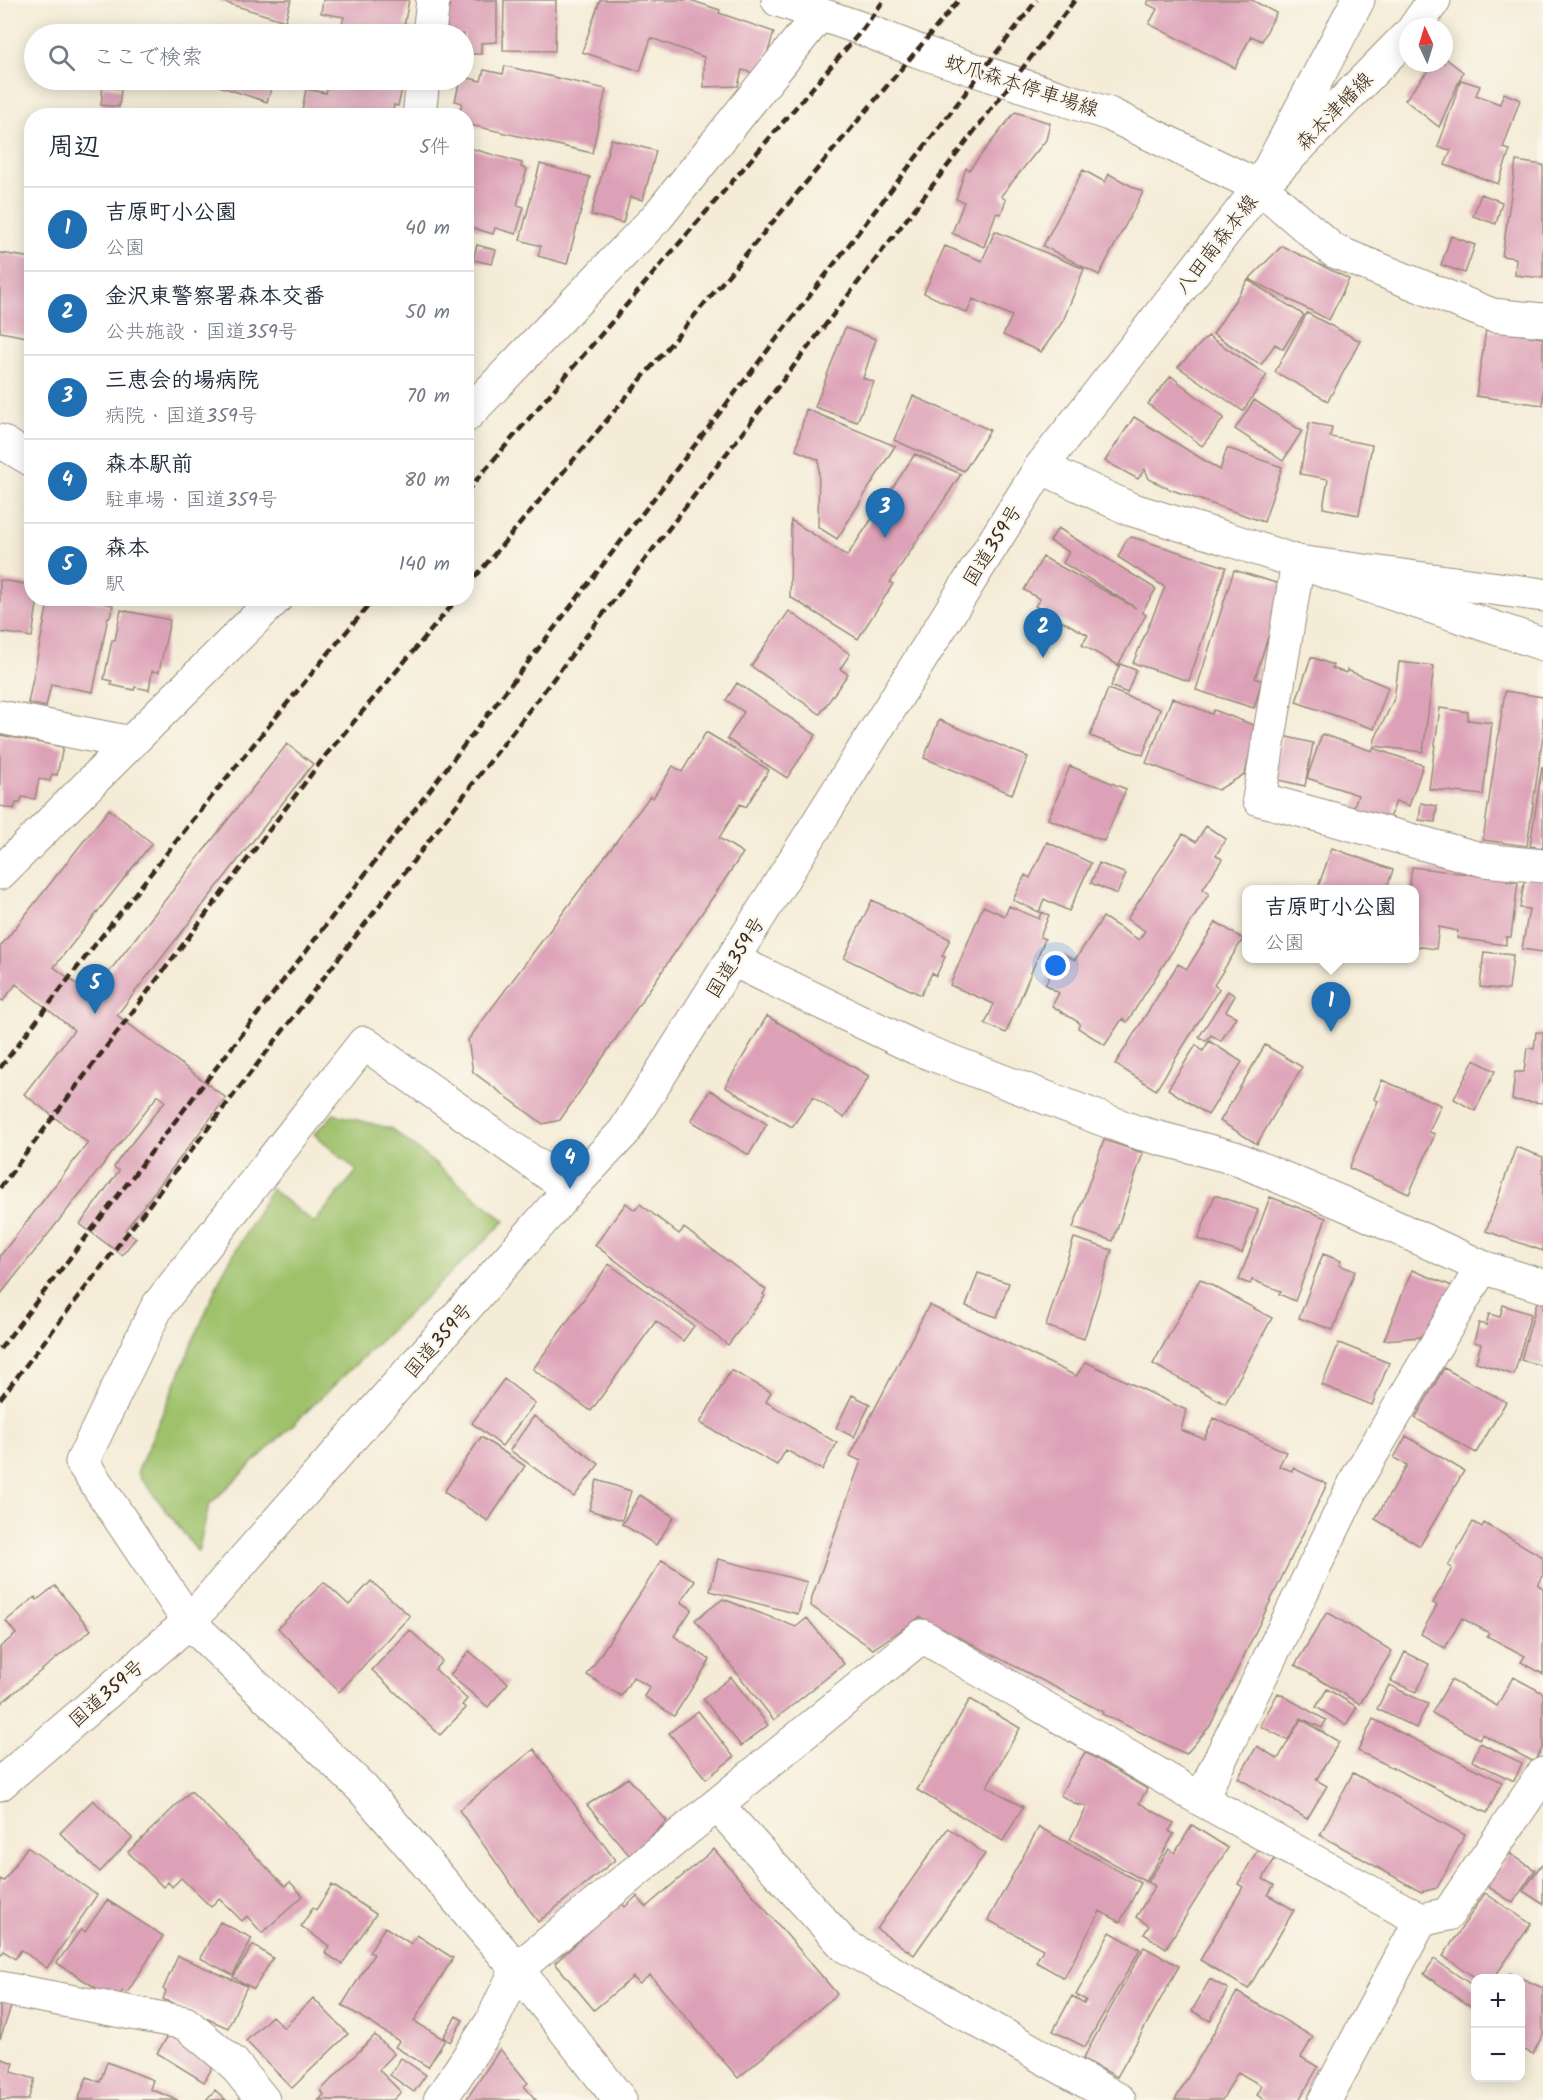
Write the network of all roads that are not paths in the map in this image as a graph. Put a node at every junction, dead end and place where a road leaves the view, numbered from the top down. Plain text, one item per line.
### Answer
1 (433, 0) edge
2 (778, 0) edge
3 (1358, 0) edge
4 (1434, 0) edge
5 (819, 15) junction
6 (1421, 18) edge
7 (430, 24) edge
8 (1399, 44) edge
9 (422, 90) edge
10 (420, 108) edge
11 (1260, 187) junction
12 (1543, 320) edge
13 (474, 408) edge
14 (0, 441) edge
15 (24, 455) edge
16 (1041, 467) junction
17 (1298, 562) junction
18 (1543, 595) edge
19 (263, 606) edge
20 (1543, 644) edge
21 (0, 717) edge
22 (131, 743) junction
23 (1543, 866) edge
24 (0, 873) edge
25 (733, 960) junction
26 (570, 1189) junction
27 (1482, 1268) junction
28 (1543, 1286) edge
29 (189, 1622) junction
30 (1543, 1774) edge
31 (0, 1784) edge
32 (1202, 1800) junction
33 (717, 1805) junction
34 (1421, 1920) junction
35 (517, 1969) junction
36 (0, 1988) edge
37 (263, 2100) edge
38 (440, 2100) edge
39 (620, 2100) edge
40 (1119, 2100) edge
41 (1325, 2100) edge

1 - 7 main road
2 - 5 main road, 蚊爪森本停車場線
3 - 11 main road, 八田南森本線
4 - 6 main road
5 - 11 main road, 蚊爪森本停車場線
5 - 13 main road
8 - 11 main road, 森本津幡線
9 - 10 main road
11 - 12 main road, 蚊爪森本停車場線
11 - 16 main road, 八田南森本線
14 - 15 main road
16 - 17 main road
16 - 25 main road, 国道359号
17 - 18 main road
17 - 20 main road
17 - 23 main road
19 - 22 main road
21 - 22 main road
22 - 24 main road
25 - 26 main road, 国道359号
25 - 27 main road
26 - 29 main road, 国道359号
26 - 29 main road
27 - 28 main road
27 - 32 main road
29 - 31 main road, 国道359号
29 - 35 main road
30 - 34 main road
32 - 33 main road
32 - 34 main road
33 - 35 main road
33 - 40 main road
34 - 41 main road
35 - 38 main road
35 - 39 main road
36 - 37 main road

